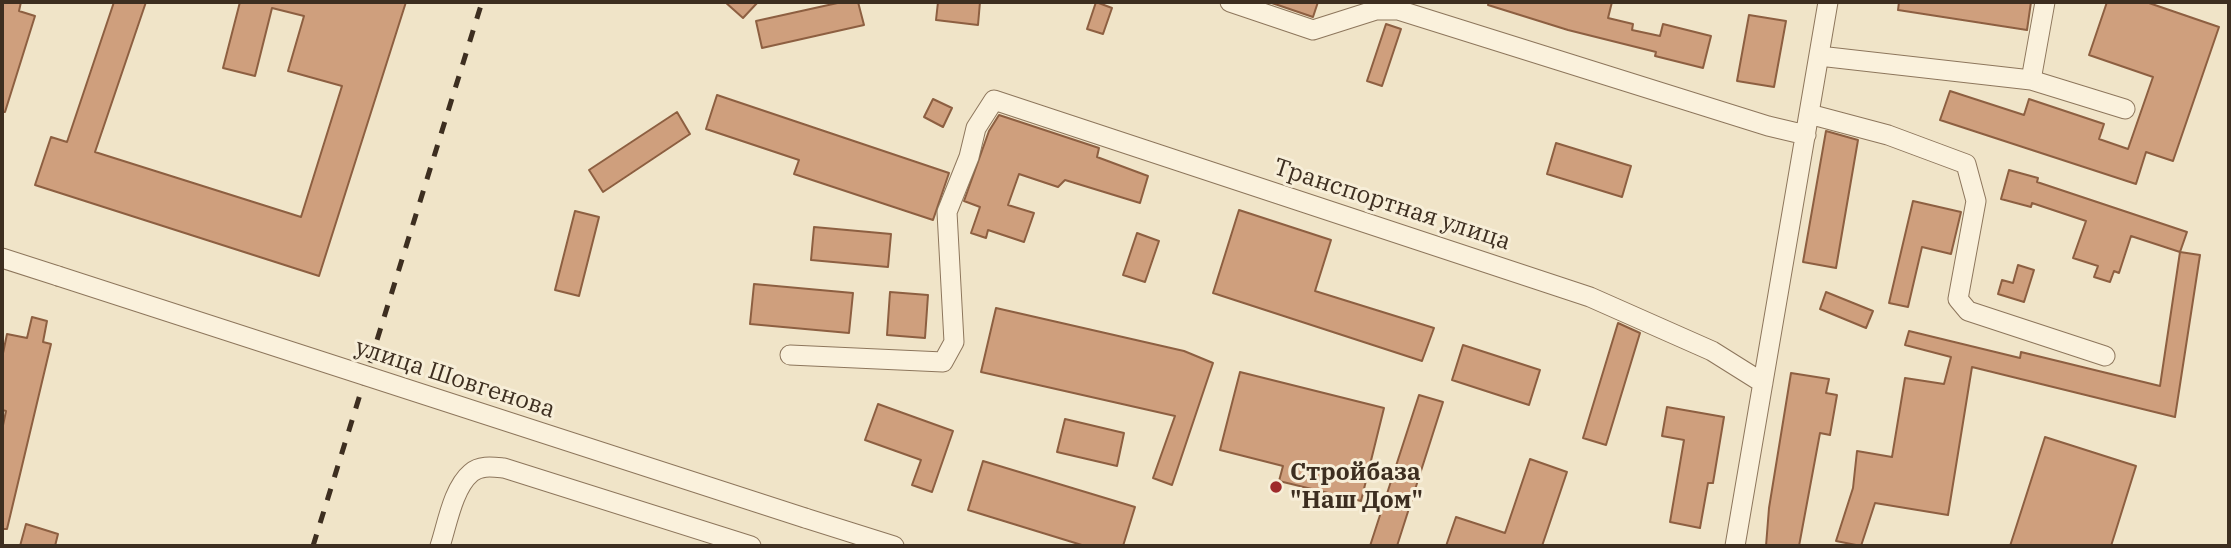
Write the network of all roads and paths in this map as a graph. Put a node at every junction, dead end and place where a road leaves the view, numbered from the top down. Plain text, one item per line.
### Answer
1 (1230, 2) edge
2 (1828, 2) edge
3 (2045, 2) edge
4 (1819, 56) junction
5 (2031, 80) junction
6 (2125, 109) dead end
7 (1809, 114) junction
8 (1806, 135) junction
9 (2, 258) edge
10 (790, 355) dead end
11 (2105, 356) dead end
12 (1763, 383) junction
13 (440, 546) edge
14 (751, 546) edge
15 (894, 546) edge
16 (1735, 546) edge

1 - 8 street
2 - 4 street
3 - 5 street
4 - 5 street
4 - 7 street
5 - 6 street
7 - 8 street
7 - 11 street
8 - 12 street
9 - 15 street, улица Шовгенова, bridge
10 - 12 street, Транспортная улица
12 - 16 street
13 - 14 street

